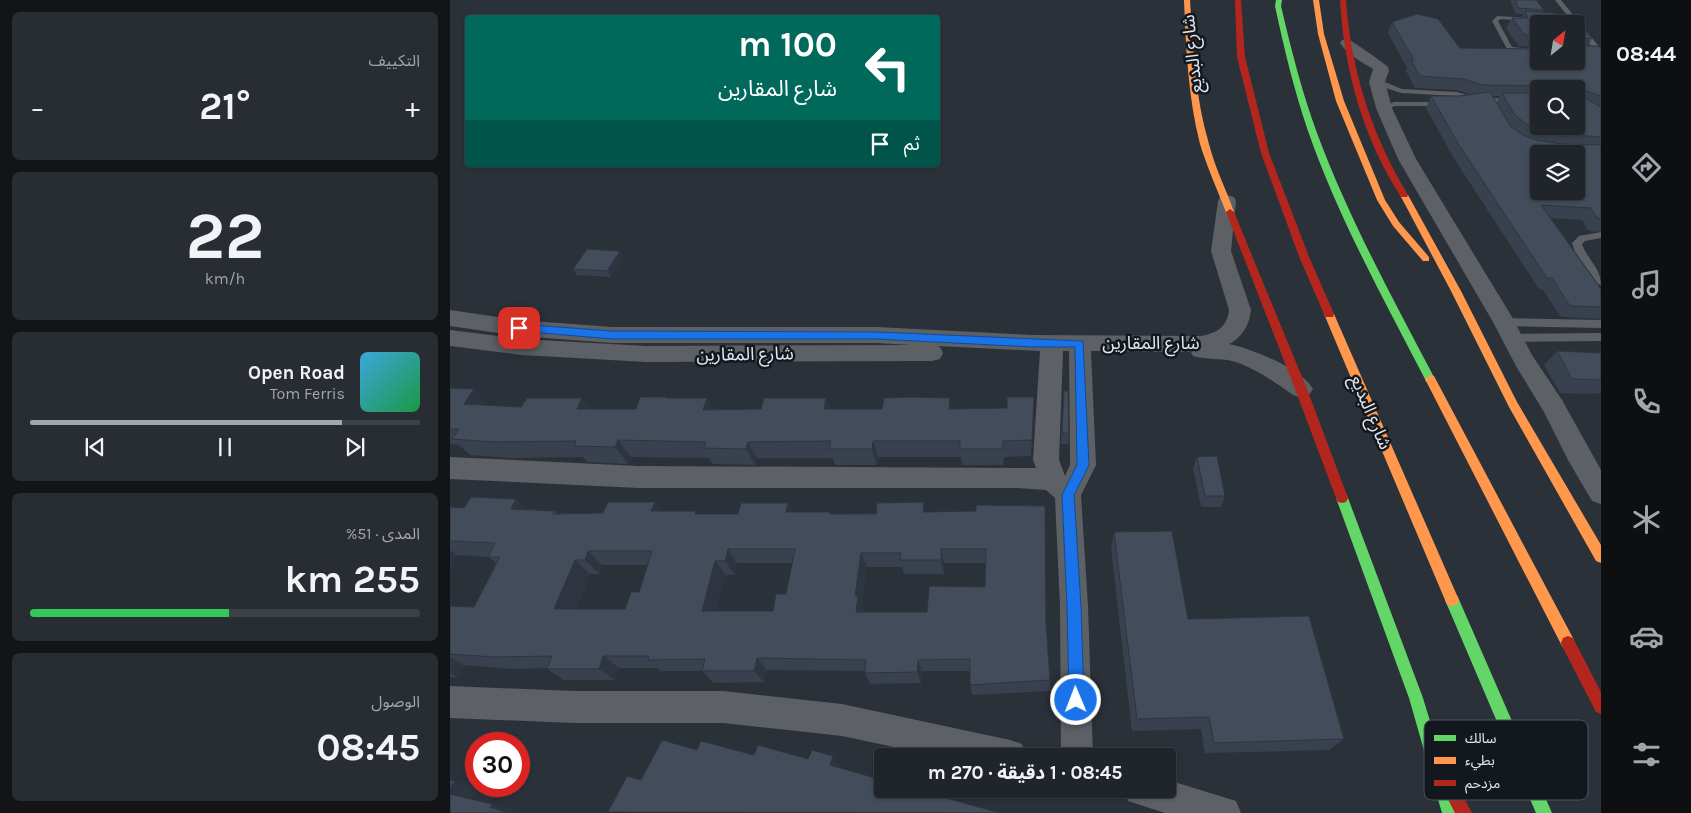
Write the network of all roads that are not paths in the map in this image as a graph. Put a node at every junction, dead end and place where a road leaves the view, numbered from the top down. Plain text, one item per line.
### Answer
1 (1187, 0) edge
2 (1238, 0) edge
3 (1316, 0) edge
4 (1343, 0) edge
5 (1558, 0) edge
6 (1279, 3) edge
7 (1570, 15) edge
8 (1530, 19) edge
9 (1585, 34) edge
10 (1347, 43) junction
11 (1530, 52) edge
12 (1585, 54) edge
13 (1377, 82) junction
14 (1476, 100) junction
15 (1487, 100) junction
16 (1530, 100) edge
17 (1453, 104) edge
18 (1462, 104) edge
19 (1384, 108) junction
20 (1493, 112) edge
21 (1227, 200) junction
22 (1601, 235) edge
23 (1601, 282) edge
24 (1456, 291) junction
25 (450, 318) edge
26 (1601, 324) edge
27 (1508, 330) junction
28 (1601, 337) edge
29 (450, 338) edge
30 (1052, 347) junction
31 (1080, 348) junction
32 (1301, 389) junction
33 (450, 468) edge
34 (1060, 487) junction
35 (1601, 493) edge
36 (1601, 557) edge
37 (450, 702) edge
38 (1601, 707) edge
39 (1504, 720) edge
40 (1424, 723) edge
41 (973, 748) edge
42 (1077, 748) edge
43 (1172, 798) edge
44 (1446, 800) edge
45 (1457, 800) edge
46 (1538, 800) edge
47 (1224, 813) edge
48 (1450, 813) edge
49 (1464, 813) edge
50 (1544, 813) edge

1 - 21 main road, شارع البديع
2 - 39 main road, شارع البديع
3 - 24 main road
4 - 10 main road
5 - 7 lane
6 - 38 main road
8 - 11 lane
9 - 12 lane
10 - 13 street
10 - 24 main road
13 - 14 lane
13 - 19 street
14 - 15 lane
14 - 18 lane
15 - 16 lane
15 - 20 lane
17 - 19 lane
19 - 27 street
21 - 31 street, شارع المقارين
21 - 32 main road, شارع البديع
22 - 23 lane
24 - 36 main road
25 - 30 street, شارع المقارين
26 - 27 lane
27 - 28 lane
27 - 35 street
29 - 30 street, شارع المقارين
30 - 31 street, شارع المقارين
30 - 34 street
31 - 32 street, شارع المقارين
31 - 34 street
32 - 40 main road, شارع البديع
33 - 34 street
34 - 42 street
37 - 41 street
43 - 47 street
44 - 48 main road, شارع البديع
45 - 49 main road
46 - 50 main road, شارع البديع

